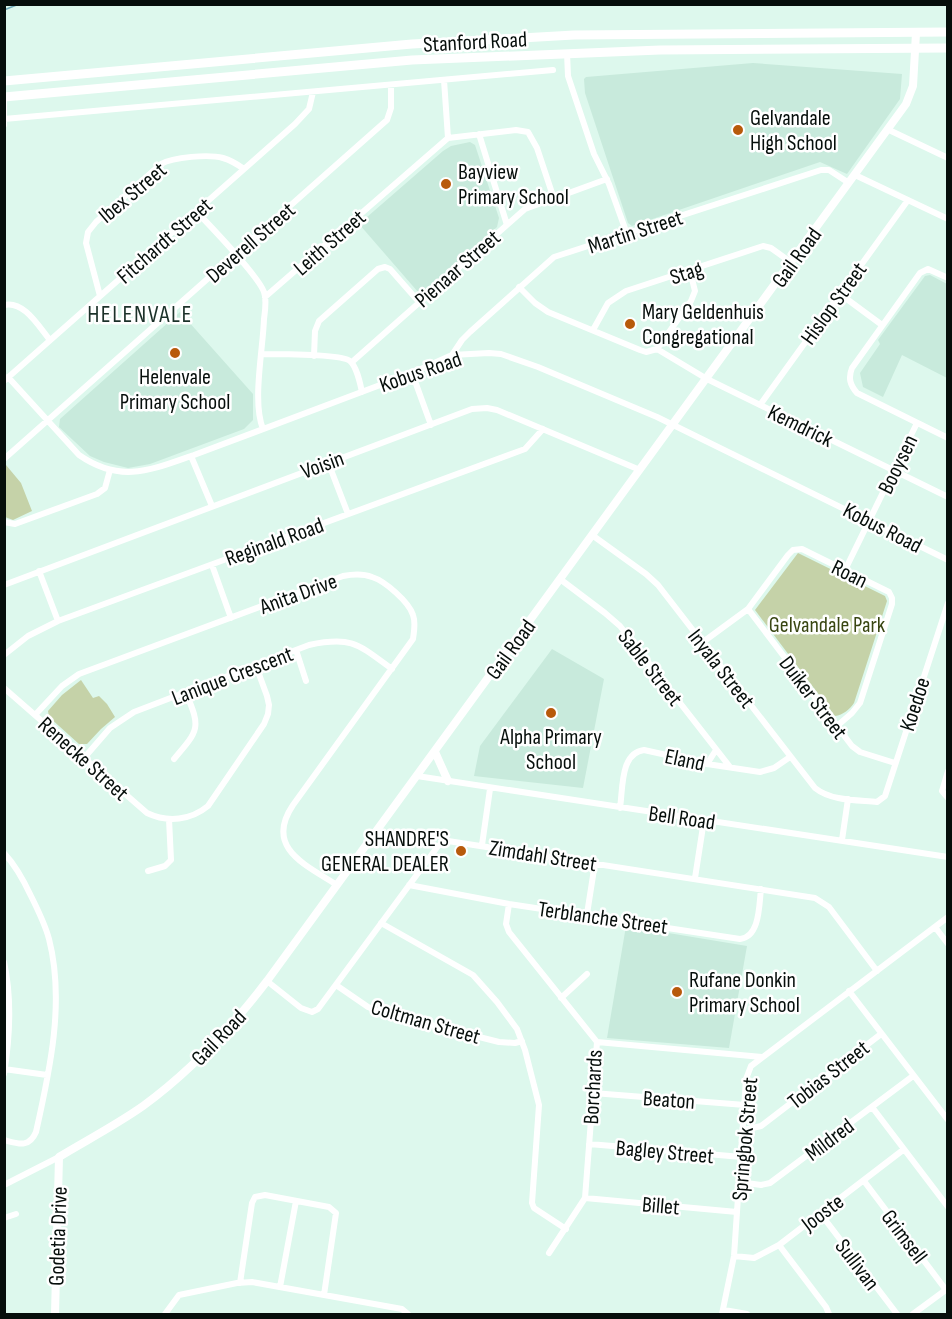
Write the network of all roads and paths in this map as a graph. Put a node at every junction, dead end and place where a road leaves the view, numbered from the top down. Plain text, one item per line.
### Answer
1 (948, 32) edge
2 (916, 33) junction
3 (916, 48) junction
4 (948, 48) edge
5 (567, 53) junction
6 (553, 70) dead end
7 (444, 80) junction
8 (4, 81) edge
9 (391, 85) junction
10 (313, 92) junction
11 (4, 99) edge
12 (5, 121) edge
13 (889, 130) junction
14 (479, 134) junction
15 (448, 138) junction
16 (948, 158) edge
17 (244, 169) junction
18 (855, 175) junction
19 (607, 179) junction
20 (849, 183) junction
21 (554, 200) junction
22 (908, 200) junction
23 (196, 211) junction
24 (948, 219) edge
25 (507, 225) junction
26 (627, 234) junction
27 (236, 255) junction
28 (792, 263) junction
29 (690, 271) junction
30 (948, 278) edge
31 (519, 287) junction
32 (840, 294) junction
33 (100, 296) junction
34 (265, 297) junction
35 (419, 302) junction
36 (4, 305) edge
37 (882, 325) junction
38 (593, 330) junction
39 (50, 340) junction
40 (657, 350) junction
41 (262, 354) junction
42 (452, 355) junction
43 (314, 356) junction
44 (352, 362) junction
45 (412, 373) junction
46 (6, 379) edge
47 (707, 379) junction
48 (362, 392) junction
49 (760, 405) junction
50 (47, 422) junction
51 (917, 423) junction
52 (674, 424) junction
53 (431, 425) junction
54 (263, 429) junction
55 (543, 429) junction
56 (948, 438) edge
57 (191, 456) junction
58 (4, 459) edge
59 (328, 462) junction
60 (110, 470) junction
61 (640, 470) junction
62 (894, 471) junction
63 (948, 497) edge
64 (212, 506) junction
65 (348, 514) junction
66 (869, 520) junction
67 (4, 522) edge
68 (592, 535) junction
69 (948, 560) edge
70 (212, 565) junction
71 (845, 570) junction
72 (39, 571) junction
73 (560, 579) junction
74 (4, 585) edge
75 (948, 603) edge
76 (748, 609) junction
77 (231, 618) junction
78 (945, 620) edge
79 (58, 621) junction
80 (703, 642) junction
81 (296, 650) junction
82 (4, 655) edge
83 (256, 666) junction
84 (392, 669) junction
85 (306, 681) dead end
86 (4, 688) edge
87 (186, 693) junction
88 (35, 715) junction
89 (837, 726) junction
90 (716, 750) junction
91 (435, 752) junction
92 (790, 757) junction
93 (84, 758) junction
94 (174, 759) dead end
95 (895, 763) junction
96 (707, 764) junction
97 (730, 767) junction
98 (948, 771) edge
99 (417, 776) junction
100 (448, 781) junction
101 (490, 789) junction
102 (948, 798) edge
103 (848, 799) junction
104 (877, 802) joint
105 (620, 808) junction
106 (169, 819) junction
107 (704, 820) junction
108 (842, 840) junction
109 (482, 845) junction
110 (4, 853) edge
111 (948, 858) edge
112 (595, 864) junction
113 (148, 872) dead end
114 (695, 878) junction
115 (337, 885) junction
116 (409, 885) junction
117 (761, 889) junction
118 (509, 904) junction
119 (587, 914) junction
120 (948, 917) edge
121 (381, 923) junction
122 (935, 927) junction
123 (948, 944) edge
124 (4, 962) edge
125 (877, 971) junction
126 (587, 975) dead end
127 (267, 981) junction
128 (336, 985) junction
129 (849, 991) junction
130 (561, 998) junction
131 (881, 1034) junction
132 (522, 1041) junction
133 (597, 1042) junction
134 (762, 1057) junction
135 (5, 1069) edge
136 (4, 1074) edge
137 (47, 1075) junction
138 (913, 1076) junction
139 (593, 1093) junction
140 (745, 1105) junction
141 (872, 1107) junction
142 (948, 1120) edge
143 (744, 1130) junction
144 (4, 1140) edge
145 (589, 1144) junction
146 (903, 1149) junction
147 (59, 1157) junction
148 (742, 1158) junction
149 (864, 1181) junction
150 (739, 1182) junction
151 (4, 1185) edge
152 (585, 1198) junction
153 (296, 1201) junction
154 (948, 1207) edge
155 (738, 1212) junction
156 (820, 1213) junction
157 (15, 1214) dead end
158 (4, 1218) edge
159 (566, 1229) junction
160 (779, 1245) junction
161 (549, 1253) dead end
162 (734, 1256) junction
163 (240, 1283) junction
164 (280, 1287) junction
165 (947, 1290) edge
166 (324, 1295) junction
167 (723, 1312) edge
168 (55, 1314) edge
169 (165, 1314) edge
170 (408, 1314) edge
171 (747, 1314) edge
172 (829, 1314) edge
173 (897, 1314) edge
174 (913, 1314) edge

1 - 2 main road, Stanford Road
2 - 3 street, Gail Road
2 - 8 main road, Stanford Road
3 - 4 main road, Stanford Road
3 - 5 main road, Stanford Road
3 - 13 street, Gail Road
5 - 11 main road, Stanford Road
5 - 19 street
6 - 7 street, Stanford Road
7 - 9 street, Stanford Road
7 - 15 street
9 - 10 street, Stanford Road
9 - 27 street, Deverell Street
10 - 12 street, Stanford Road
10 - 17 street, Fitchardt Street
11 - 12 street
13 - 16 street
13 - 18 street, Gail Road
14 - 15 street
14 - 21 street
14 - 25 street
15 - 34 street, Leith Street
17 - 23 street, Fitchardt Street
17 - 33 street, Ibex Street
18 - 20 street, Gail Road
18 - 22 street
19 - 21 street, Pienaar Street
19 - 26 street
20 - 26 street, Martin Street
20 - 28 street, Gail Road
21 - 25 street, Pienaar Street
22 - 24 street
22 - 32 street, Hislop Street
23 - 27 street
23 - 33 street, Fitchardt Street
25 - 35 street, Pienaar Street
26 - 31 street, Martin Street
27 - 34 street
27 - 50 street, Deverell Street
28 - 29 street, Stag
28 - 47 street, Gail Road
29 - 38 street, Stag
29 - 40 street
30 - 37 street
31 - 38 street
31 - 42 street, Martin Street
32 - 37 street
32 - 49 street, Hislop Street
33 - 39 street, Fitchardt Street
34 - 41 street
35 - 43 street
35 - 44 street, Pienaar Street
36 - 39 street
37 - 51 street
38 - 40 street
39 - 46 street, Fitchardt Street
40 - 47 street, Kemdrick
41 - 43 street
41 - 54 street
42 - 45 street, Kobus Road
42 - 52 street, Kobus Road
43 - 44 street
44 - 48 street
45 - 48 street, Kobus Road
45 - 53 street
46 - 50 street, Kobus Road
47 - 49 street, Kemdrick
47 - 52 street, Gail Road
48 - 54 street, Kobus Road
49 - 62 street, Kemdrick
50 - 58 street, Deverell Street
50 - 60 street, Kobus Road
51 - 56 street
51 - 62 street, Booysen
52 - 61 street, Gail Road
52 - 66 street, Kobus Road
53 - 55 street, Voisin
53 - 59 street, Voisin
54 - 57 street, Kobus Road
55 - 61 street, Voisin
55 - 65 street, Reginald Road
57 - 60 street, Kobus Road
57 - 64 street
59 - 64 street, Voisin
59 - 65 street
60 - 67 street
61 - 68 street, Gail Road
62 - 63 street, Kemdrick
62 - 66 street, Booysen
64 - 72 street, Voisin
65 - 70 street, Reginald Road
66 - 69 street, Kobus Road
66 - 71 street, Booysen
68 - 73 street, Gail Road
68 - 80 street, Inyala Street
70 - 77 street
70 - 79 street, Reginald Road
71 - 76 street, Roan
71 - 89 street, Roan
72 - 74 street, Voisin
72 - 79 street
73 - 90 street, Sable Street
73 - 91 street, Gail Road
75 - 78 street, Koedoe
76 - 80 street, Roan
76 - 89 street, Duiker Street
77 - 84 street, Anita Drive
77 - 88 street, Anita Drive
78 - 95 street, Koedoe
79 - 82 street, Reginald Road
80 - 92 street, Inyala Street
81 - 83 street, Lanique Crescent
81 - 84 street, Lanique Crescent
81 - 85 street
83 - 87 street, Lanique Crescent
83 - 106 street
84 - 115 street, Anita Drive
86 - 88 street, Renecke Street
87 - 93 street, Lanique Crescent
87 - 94 street
88 - 93 street, Renecke Street
89 - 95 street, Duiker Street
90 - 96 street
90 - 97 street, Sable Street
91 - 99 street, Gail Road
91 - 100 street
92 - 97 street, Eland
92 - 103 street, Inyala Street
93 - 106 street, Renecke Street
95 - 104 street, Koedoe
96 - 97 street, Eland
96 - 105 street, Eland
98 - 102 street
99 - 100 street, Bell Road
99 - 115 street, Gail Road
100 - 101 street, Bell Road
101 - 105 street, Bell Road
101 - 109 street
103 - 104 street, Inyala Street
103 - 108 street
105 - 107 street, Bell Road
106 - 113 street
107 - 108 street, Bell Road
107 - 114 street
108 - 111 street, Bell Road
109 - 112 street, Zimdahl Street
109 - 116 street, Zimdahl Street
110 - 137 street
112 - 114 street, Zimdahl Street
112 - 119 street
114 - 117 street, Zimdahl Street
115 - 127 street, Gail Road
116 - 118 street, Terblanche Street
116 - 121 street, Zimdahl Street
117 - 119 street, Terblanche Street
117 - 125 street, Zimdahl Street
118 - 119 street, Terblanche Street
118 - 130 street, Borchards
120 - 122 street, Springbok Street
121 - 128 street, Zimdahl Street
121 - 132 street
122 - 123 street
122 - 125 street, Springbok Street
124 - 135 street
125 - 129 street, Springbok Street
126 - 130 street
127 - 128 street, Zimdahl Street
127 - 147 street, Gail Road
128 - 132 street, Coltman Street
129 - 131 street
129 - 134 street, Springbok Street
130 - 133 street, Borchards
131 - 138 street
131 - 143 street, Tobias Street
132 - 159 street
133 - 134 street
133 - 139 street, Borchards
134 - 140 street, Springbok Street
135 - 136 street
135 - 137 street
137 - 144 street
138 - 141 street, Mildred
138 - 142 street
139 - 140 street, Beaton
139 - 145 street, Borchards
140 - 143 street, Springbok Street
141 - 146 street
141 - 150 street, Mildred
143 - 148 street, Springbok Street
145 - 148 street, Bagley Street
145 - 152 street, Borchards
146 - 149 street, Jooste
146 - 154 street
147 - 151 street, Gail Road
147 - 168 street, Godetia Drive
148 - 150 street, Springbok Street
149 - 156 street, Jooste
149 - 165 street, Grimsell
150 - 155 street, Springbok Street
152 - 155 street, Billet
152 - 159 street, Borchards
153 - 163 street
153 - 164 street
153 - 166 street
155 - 162 street, Springbok Street
156 - 160 street, Jooste
156 - 173 street, Sullivan
157 - 158 street
159 - 161 street, Borchards
160 - 162 street, Jooste
160 - 172 street
162 - 167 street, Springbok Street
163 - 164 street
163 - 169 street
164 - 166 street
165 - 174 street
166 - 170 street
167 - 171 street

